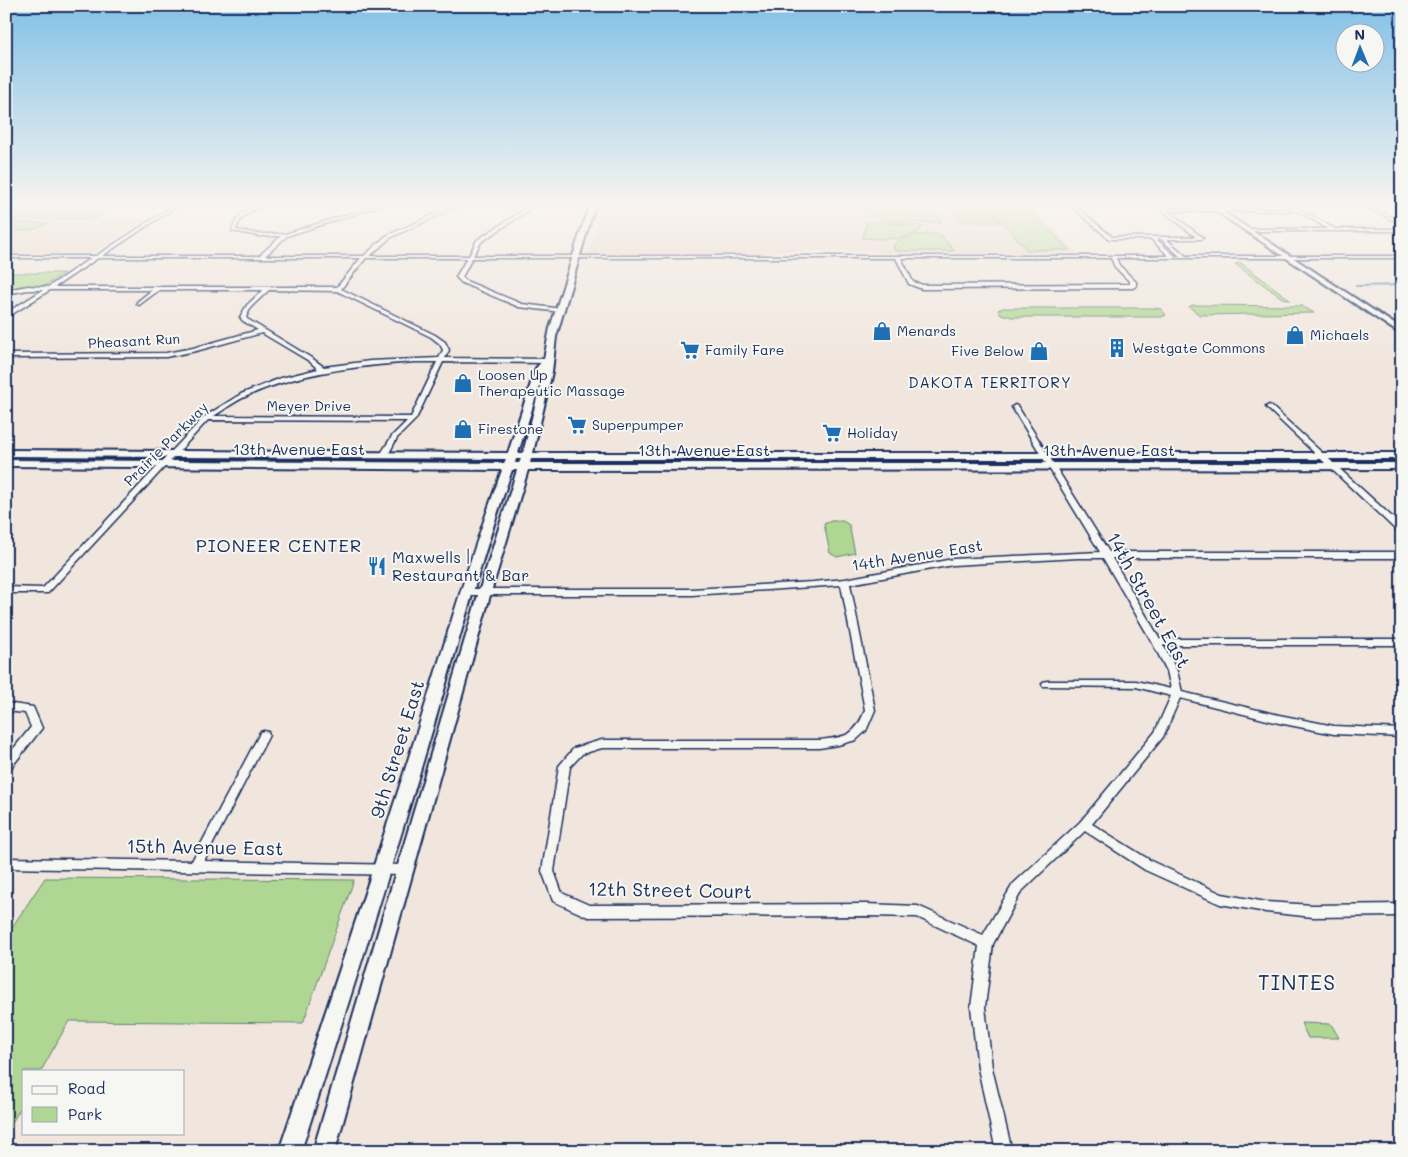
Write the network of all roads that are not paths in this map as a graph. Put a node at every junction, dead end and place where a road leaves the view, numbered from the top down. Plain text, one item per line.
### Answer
1 (96, 258) edge
2 (258, 258) edge
3 (364, 258) joint
4 (468, 258) edge
5 (576, 258) joint
6 (898, 258) junction
7 (1113, 258) junction
8 (1175, 258) joint
9 (1185, 258) edge
10 (1290, 258) edge
11 (51, 288) junction
12 (158, 288) junction
13 (267, 289) junction
14 (338, 289) junction
15 (501, 290) dead end
16 (6, 292) edge
17 (491, 294) junction
18 (139, 303) dead end
19 (560, 310) junction
20 (6, 316) edge
21 (261, 332) junction
22 (1402, 333) edge
23 (6, 356) edge
24 (547, 360) junction
25 (442, 361) junction
26 (322, 369) junction
27 (1015, 407) dead end
28 (1269, 407) dead end
29 (206, 418) junction
30 (413, 419) junction
31 (6, 453) edge
32 (172, 454) junction
33 (384, 456) junction
34 (1044, 456) junction
35 (1323, 456) junction
36 (1402, 456) edge
37 (518, 461) junction
38 (6, 463) edge
39 (162, 464) junction
40 (1051, 466) junction
41 (1334, 466) junction
42 (1402, 466) edge
43 (1402, 531) edge
44 (1105, 555) junction
45 (1402, 555) edge
46 (845, 582) junction
47 (6, 590) edge
48 (476, 592) junction
49 (1157, 642) junction
50 (1402, 642) edge
51 (1047, 684) dead end
52 (1177, 694) junction
53 (6, 707) edge
54 (28, 710) joint
55 (1402, 733) edge
56 (264, 735) dead end
57 (6, 766) edge
58 (1084, 825) junction
59 (6, 863) edge
60 (196, 865) junction
61 (382, 869) junction
62 (404, 870) junction
63 (1402, 910) edge
64 (986, 943) junction
65 (290, 1151) edge
66 (324, 1151) edge
67 (1004, 1151) edge

1 - 11 street
2 - 3 street
3 - 14 street
4 - 17 street
5 - 6 street
5 - 19 main road, 9th Street East
6 - 7 street
6 - 7 street
7 - 8 street
8 - 9 street
10 - 22 main road
11 - 12 street
11 - 16 street
11 - 20 street
12 - 13 street
12 - 18 street
13 - 14 street
13 - 21 street
14 - 25 street
15 - 17 street
17 - 19 street
19 - 24 main road, 9th Street East
21 - 23 street, Pheasant Run
21 - 26 street
24 - 25 street, Prairie Parkway
24 - 37 main road, 9th Street East
24 - 37 main road, 9th Street East
25 - 26 street, Prairie Parkway
25 - 30 street
26 - 29 street, Prairie Parkway
27 - 34 street, 14th Street East
28 - 35 street
29 - 30 street, Meyer Drive
29 - 32 street, Prairie Parkway
30 - 33 street
31 - 32 main road, 13th Avenue East
32 - 33 main road, 13th Avenue East
32 - 39 street, Prairie Parkway
33 - 37 main road, 13th Avenue East
34 - 35 main road, 13th Avenue East
34 - 37 main road, 13th Avenue East
34 - 40 street, 14th Street East
35 - 36 main road, 13th Avenue East
35 - 41 street
37 - 39 main road, 13th Avenue East
37 - 40 main road, 13th Avenue East
37 - 48 main road, 9th Street East
38 - 39 main road, 13th Avenue East
39 - 47 street, Prairie Parkway
40 - 41 main road, 13th Avenue East
40 - 44 street, 14th Street East
41 - 42 main road, 13th Avenue East
41 - 43 street
44 - 45 street, 14th Avenue East
44 - 46 street, 14th Avenue East
44 - 49 street, 14th Street East
46 - 48 street, 14th Avenue East
46 - 64 street, 12th Street Court
48 - 61 main road, 9th Street East
48 - 62 main road, 9th Street East
49 - 50 street
49 - 52 street, 14th Street East
51 - 52 street
52 - 55 street
52 - 58 street, 14th Street East
53 - 54 street
54 - 57 street
56 - 60 street
58 - 63 street
58 - 64 street, 14th Street East
59 - 60 street, 15th Avenue East
60 - 61 street, 15th Avenue East
61 - 62 street, 15th Avenue East
61 - 65 main road, 9th Street East
62 - 66 main road, 9th Street East
64 - 67 street, 14th Street East

